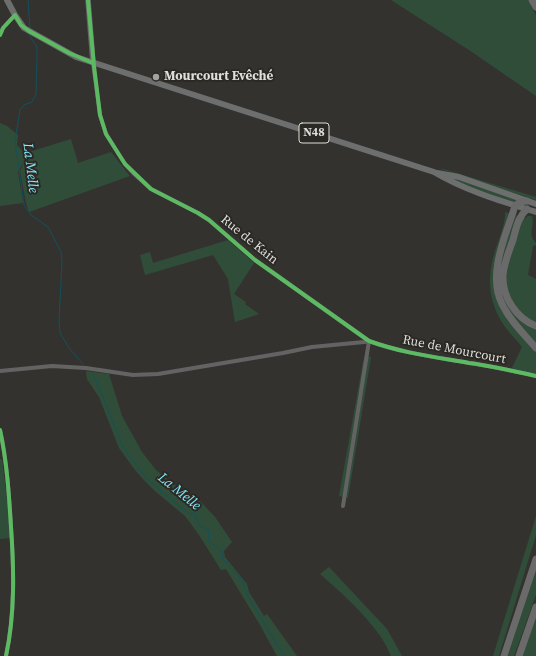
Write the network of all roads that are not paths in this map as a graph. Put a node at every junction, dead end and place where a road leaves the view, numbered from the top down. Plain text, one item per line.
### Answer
1 (7, 0) edge
2 (88, 0) edge
3 (532, 0) edge
4 (536, 7) edge
5 (15, 15) junction
6 (0, 35) edge
7 (93, 63) junction
8 (434, 172) junction
9 (527, 201) junction
10 (536, 204) edge
11 (515, 206) junction
12 (527, 209) junction
13 (536, 212) edge
14 (536, 326) edge
15 (370, 341) junction
16 (536, 348) edge
17 (0, 371) edge
18 (536, 376) edge
19 (0, 430) edge
20 (343, 506) dead end
21 (536, 559) edge
22 (536, 607) edge
23 (6, 656) edge
24 (504, 656) edge
25 (519, 656) edge

1 - 5 main road, N48
2 - 7 street
3 - 4 highway
5 - 6 street
5 - 7 main road, N48
7 - 8 main road, N48
7 - 15 street, Rue de Kain
8 - 9 main road, N48
8 - 11 main road, N48
9 - 10 main road, N48
9 - 11 highway
11 - 12 main road, N48
11 - 16 highway
12 - 13 main road, N48
12 - 14 highway
15 - 17 street
15 - 18 street, Rue de Mourcourt
15 - 20 street
19 - 23 street
21 - 24 highway
22 - 25 highway

